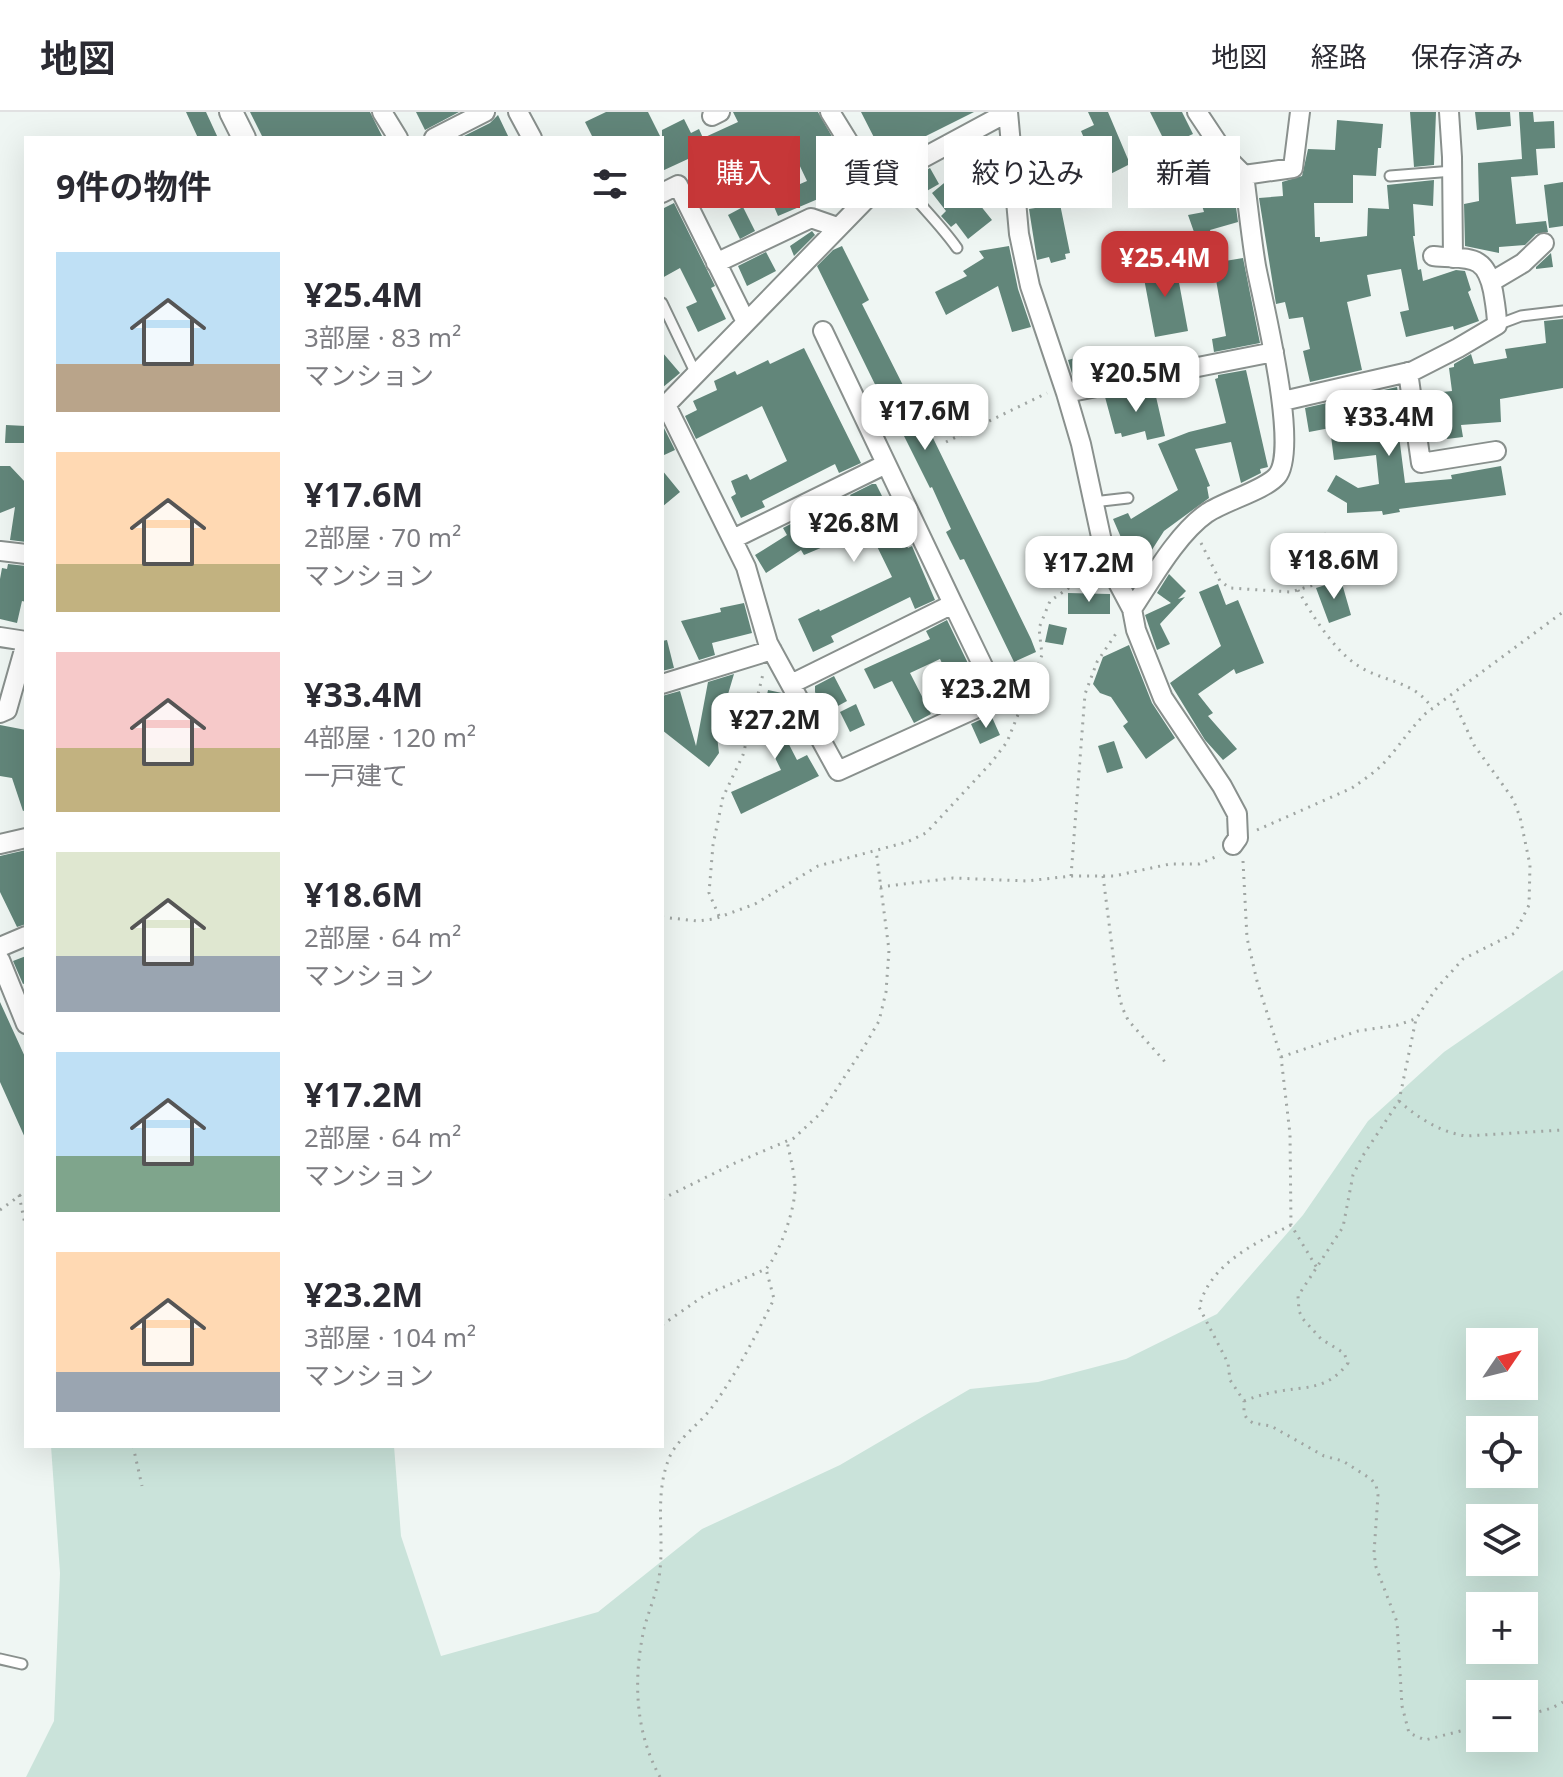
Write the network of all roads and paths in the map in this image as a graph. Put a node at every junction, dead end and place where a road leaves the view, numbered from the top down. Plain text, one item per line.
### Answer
1 (231, 112) edge
2 (382, 112) edge
3 (485, 112) edge
4 (518, 112) edge
5 (830, 112) edge
6 (1197, 112) edge
7 (1300, 112) edge
8 (1449, 112) edge
9 (243, 136) edge
10 (397, 136) edge
11 (438, 136) edge
12 (531, 136) edge
13 (845, 136) edge
14 (964, 136) edge
15 (1011, 136) edge
16 (1453, 171) junction
17 (1244, 175) junction
18 (1390, 176) dead end
19 (664, 192) edge
20 (856, 208) edge
21 (923, 208) edge
22 (1017, 208) edge
23 (837, 227) junction
24 (1544, 243) dead end
25 (957, 248) dead end
26 (1433, 256) dead end
27 (1453, 258) junction
28 (716, 263) junction
29 (1491, 282) junction
30 (664, 307) edge
31 (1563, 311) edge
32 (746, 322) junction
33 (1497, 325) junction
34 (823, 331) dead end
35 (1274, 352) junction
36 (1408, 372) junction
37 (696, 374) junction
38 (1065, 389) junction
39 (1283, 401) junction
40 (664, 407) edge
41 (946, 442) dead end
42 (1496, 451) dead end
43 (886, 464) junction
44 (1128, 498) dead end
45 (1093, 502) junction
46 (1194, 525) junction
47 (1324, 533) dead end
48 (733, 539) junction
49 (0, 551) edge
50 (24, 554) edge
51 (1112, 572) junction
52 (1298, 590) junction
53 (953, 604) junction
54 (1132, 609) junction
55 (1562, 613) edge
56 (0, 637) edge
57 (24, 642) edge
58 (24, 650) edge
59 (767, 652) junction
60 (664, 683) edge
61 (791, 684) junction
62 (1451, 695) junction
63 (1433, 709) junction
64 (0, 713) edge
65 (24, 838) edge
66 (1236, 842) junction
67 (0, 844) edge
68 (876, 850) junction
69 (1071, 876) junction
70 (1103, 876) junction
71 (880, 887) junction
72 (719, 916) junction
73 (664, 917) edge
74 (24, 937) edge
75 (0, 947) edge
76 (0, 960) edge
77 (24, 1019) edge
78 (1416, 1019) junction
79 (1281, 1057) junction
80 (1166, 1063) dead end
81 (1399, 1101) junction
82 (1563, 1130) edge
83 (787, 1141) junction
84 (24, 1192) edge
85 (19, 1195) junction
86 (664, 1198) edge
87 (0, 1210) edge
88 (24, 1219) edge
89 (1291, 1225) junction
90 (1317, 1268) junction
91 (766, 1269) junction
92 (664, 1324) edge
93 (1244, 1401) junction
94 (133, 1448) edge
95 (142, 1486) dead end
96 (0, 1659) edge
97 (22, 1664) dead end
98 (1563, 1702) edge
99 (1538, 1712) edge
100 (1466, 1730) edge
101 (660, 1777) edge

1 - 9 street
2 - 10 street
3 - 11 street
4 - 12 street
5 - 13 street
6 - 17 street
7 - 17 street
8 - 16 street
14 - 15 street
16 - 18 lane
16 - 27 street
17 - 35 street
19 - 28 street
20 - 23 street
21 - 25 lane
22 - 38 street
23 - 28 street
23 - 32 street
24 - 29 street
26 - 27 street
27 - 29 street
28 - 32 street
29 - 33 street
30 - 37 lane
31 - 33 lane
32 - 37 street
33 - 36 street
34 - 43 street
35 - 38 street
35 - 39 street
36 - 39 street
36 - 42 street
37 - 40 street
38 - 41 path
38 - 45 street
39 - 46 street
40 - 48 street
43 - 48 street
43 - 53 street
44 - 45 lane
45 - 51 street
46 - 52 path
46 - 54 street
47 - 52 path
48 - 59 street
49 - 50 street
51 - 54 street
51 - 68 path
52 - 63 path
53 - 61 street
53 - 61 street
54 - 66 street
54 - 69 path
55 - 62 path
56 - 57 street
58 - 64 street
59 - 60 street
59 - 61 street
59 - 72 path
62 - 63 path
62 - 78 path
63 - 66 path
65 - 67 street
66 - 70 path
66 - 79 path
68 - 71 path
68 - 72 path
69 - 70 path
69 - 71 path
70 - 80 path
71 - 83 path
72 - 73 path
74 - 75 street
76 - 77 street
78 - 79 path
78 - 81 path
79 - 89 path
81 - 82 path
81 - 90 path
83 - 86 path
83 - 91 path
84 - 85 path
85 - 87 path
85 - 88 path
89 - 90 path
89 - 93 path
90 - 93 path
91 - 92 path
91 - 101 path
93 - 100 path
94 - 95 path
96 - 97 lane
98 - 99 path

